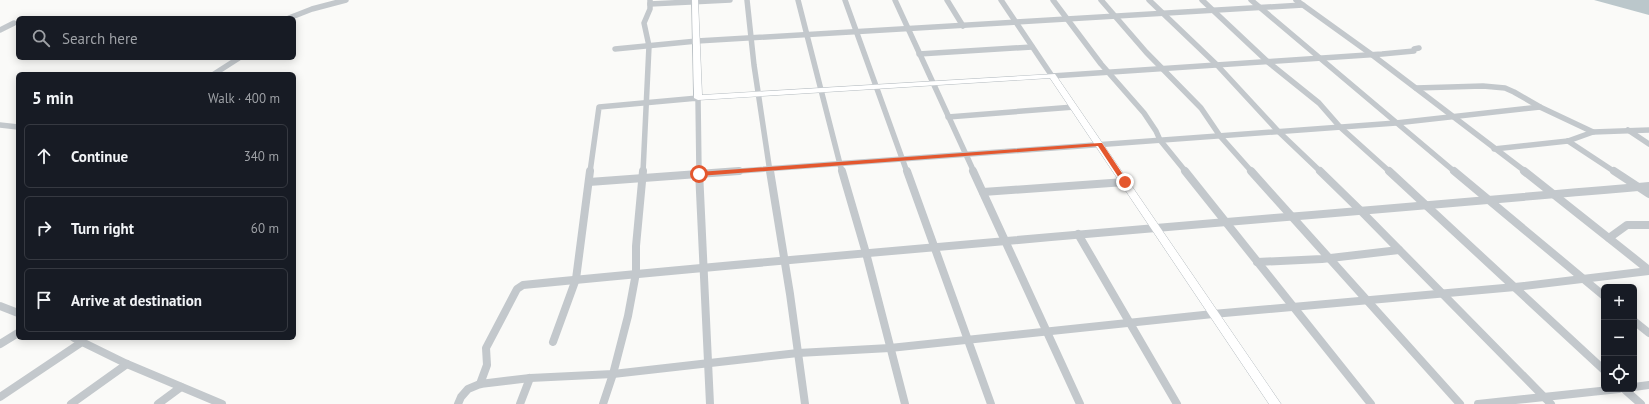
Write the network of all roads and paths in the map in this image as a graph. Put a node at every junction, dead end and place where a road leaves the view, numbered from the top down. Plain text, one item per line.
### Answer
1 (346, 0) edge
2 (730, 0) edge
3 (747, 0) edge
4 (798, 0) edge
5 (845, 0) edge
6 (895, 0) edge
7 (947, 0) edge
8 (1000, 0) edge
9 (1053, 0) edge
10 (1101, 0) edge
11 (1149, 0) edge
12 (1202, 0) edge
13 (1251, 0) edge
14 (1296, 0) edge
15 (695, 1) edge
16 (650, 2) edge
17 (1303, 5) junction
18 (1261, 8) junction
19 (1213, 10) junction
20 (1163, 14) junction
21 (294, 16) edge
22 (1116, 17) junction
23 (1067, 19) junction
24 (1016, 22) junction
25 (14, 23) dead end
26 (962, 26) junction
27 (908, 29) junction
28 (0, 30) edge
29 (857, 33) junction
30 (807, 35) junction
31 (750, 39) junction
32 (696, 41) junction
33 (649, 46) junction
34 (1032, 47) junction
35 (1419, 48) dead end
36 (615, 49) dead end
37 (919, 54) junction
38 (1371, 54) junction
39 (1318, 58) junction
40 (236, 60) edge
41 (1268, 62) junction
42 (1217, 65) junction
43 (1161, 69) junction
44 (217, 72) edge
45 (1107, 73) junction
46 (1052, 76) junction
47 (932, 84) junction
48 (876, 88) junction
49 (1415, 88) junction
50 (821, 91) junction
51 (757, 95) junction
52 (698, 98) junction
53 (647, 102) junction
54 (1074, 107) junction
55 (1540, 107) junction
56 (948, 117) junction
57 (1454, 117) junction
58 (1396, 123) junction
59 (0, 125) edge
60 (16, 127) edge
61 (1340, 127) junction
62 (1628, 130) junction
63 (1649, 130) edge
64 (1278, 131) junction
65 (1593, 132) junction
66 (1220, 136) junction
67 (1160, 140) junction
68 (1568, 141) junction
69 (1100, 144) junction
70 (1649, 144) edge
71 (1494, 149) junction
72 (964, 154) junction
73 (902, 160) junction
74 (840, 164) junction
75 (768, 168) junction
76 (699, 174) junction
77 (643, 178) junction
78 (589, 182) junction
79 (1125, 182) junction
80 (1649, 186) edge
81 (1638, 187) junction
82 (983, 192) junction
83 (1553, 193) junction
84 (1649, 194) edge
85 (1488, 199) junction
86 (1427, 205) junction
87 (1361, 211) junction
88 (1294, 217) junction
89 (1225, 222) junction
90 (1649, 225) edge
91 (1156, 228) junction
92 (1078, 234) junction
93 (1610, 238) junction
94 (1005, 240) junction
95 (934, 248) junction
96 (1399, 250) junction
97 (866, 253) junction
98 (1331, 258) junction
99 (785, 259) junction
100 (1257, 262) junction
101 (704, 267) junction
102 (1649, 270) edge
103 (636, 273) junction
104 (1583, 278) junction
105 (576, 279) junction
106 (1515, 287) junction
107 (1601, 293) edge
108 (1442, 294) junction
109 (1369, 301) junction
110 (0, 306) edge
111 (1294, 306) junction
112 (16, 312) edge
113 (1213, 314) junction
114 (1130, 323) junction
115 (1637, 323) edge
116 (1046, 331) junction
117 (1649, 333) edge
118 (16, 334) edge
119 (969, 339) junction
120 (78, 340) edge
121 (552, 342) dead end
122 (0, 344) edge
123 (890, 348) junction
124 (798, 353) junction
125 (708, 363) junction
126 (127, 364) junction
127 (1601, 367) edge
128 (613, 374) junction
129 (530, 378) junction
130 (480, 384) junction
131 (1649, 385) edge
132 (181, 387) junction
133 (1637, 387) edge
134 (1601, 391) edge
135 (1627, 392) edge
136 (0, 397) edge
137 (1544, 397) junction
138 (71, 404) edge
139 (158, 404) edge
140 (222, 404) edge
141 (458, 404) edge
142 (520, 404) edge
143 (603, 404) edge
144 (710, 404) edge
145 (805, 404) edge
146 (905, 404) edge
147 (991, 404) edge
148 (1080, 404) edge
149 (1177, 404) edge
150 (1275, 404) edge
151 (1371, 404) edge
152 (1460, 404) edge
153 (1478, 404) edge
154 (1551, 404) edge
155 (1641, 404) edge

1 - 21 street
2 - 15 street
3 - 31 street
4 - 30 street
5 - 29 street
6 - 27 street
7 - 26 street
8 - 24 street
9 - 23 street
10 - 22 street
11 - 20 street
12 - 19 street
13 - 18 street
14 - 17 street
15 - 16 street
15 - 32 street
16 - 33 street
17 - 18 street
17 - 38 street
18 - 19 street
18 - 39 street
19 - 20 street
19 - 41 street
20 - 22 street
20 - 42 street
22 - 23 street
22 - 43 street
23 - 24 street
23 - 45 street
24 - 26 street
24 - 34 street
25 - 28 street
26 - 27 street
27 - 29 street
27 - 37 street
29 - 30 street
29 - 48 street
30 - 31 street
30 - 50 street
31 - 32 street
31 - 51 street
32 - 33 street
32 - 52 street
33 - 36 street
33 - 53 street
34 - 37 street
34 - 46 street
35 - 38 street
37 - 47 street
38 - 39 street
38 - 49 street
39 - 41 street
39 - 58 street
40 - 44 street
41 - 42 street
41 - 61 street
42 - 43 street
42 - 64 street
43 - 45 street
43 - 66 street
45 - 46 street
45 - 67 street
46 - 47 street
46 - 54 street
47 - 48 street
47 - 56 street
48 - 50 street
48 - 73 street
49 - 55 street
49 - 57 street
50 - 51 street
50 - 74 street
51 - 52 street
51 - 75 street
52 - 53 street
52 - 76 street
53 - 77 street
53 - 78 street
54 - 56 street
54 - 69 street
55 - 57 street
55 - 65 street
56 - 72 street
57 - 58 street
57 - 71 street
58 - 61 street
58 - 85 street
59 - 60 street
61 - 64 street
61 - 86 street
62 - 63 street
62 - 65 street
62 - 70 street
64 - 66 street
64 - 87 street
65 - 68 street
66 - 67 street
66 - 88 street
67 - 69 street
67 - 89 street
68 - 71 street
68 - 81 street
69 - 72 street
69 - 79 street
71 - 83 street
72 - 73 street
72 - 82 street
73 - 74 street
73 - 95 street
74 - 75 street
74 - 97 street
75 - 76 street
75 - 99 street
76 - 77 street
76 - 101 street
77 - 78 street
77 - 103 street
78 - 105 street
79 - 82 street
79 - 91 street
80 - 81 street
81 - 83 street
81 - 84 street
82 - 94 street
83 - 85 street
83 - 93 street
85 - 86 street
85 - 104 street
86 - 87 street
86 - 106 street
87 - 88 street
87 - 96 street
88 - 89 street
88 - 98 street
89 - 91 street
89 - 100 street
90 - 93 street
91 - 92 street
91 - 113 street
92 - 94 street
92 - 114 street
93 - 102 street
94 - 95 street
94 - 116 street
95 - 97 street
95 - 119 street
96 - 98 street
96 - 108 street
97 - 99 street
97 - 123 street
98 - 100 street
98 - 109 street
99 - 101 street
99 - 124 street
100 - 111 street
101 - 103 street
101 - 125 street
102 - 104 street
103 - 105 street
103 - 128 street
104 - 106 street
104 - 107 street
105 - 121 street
105 - 130 street
106 - 108 street
106 - 127 street
108 - 109 street
108 - 137 street
109 - 111 street
109 - 152 street
110 - 112 street
111 - 113 street
111 - 151 street
113 - 114 street
113 - 150 street
114 - 116 street
114 - 149 street
115 - 117 street
116 - 119 street
116 - 148 street
118 - 122 street
119 - 123 street
119 - 147 street
120 - 126 street
120 - 136 street
123 - 124 street
123 - 146 street
124 - 125 street
124 - 145 street
125 - 128 street
125 - 144 street
126 - 132 street
126 - 138 street
128 - 129 street
128 - 143 street
129 - 130 street
129 - 142 street
130 - 141 street
131 - 133 street
132 - 139 street
132 - 140 street
134 - 137 street
135 - 155 street
137 - 153 street
137 - 154 street

